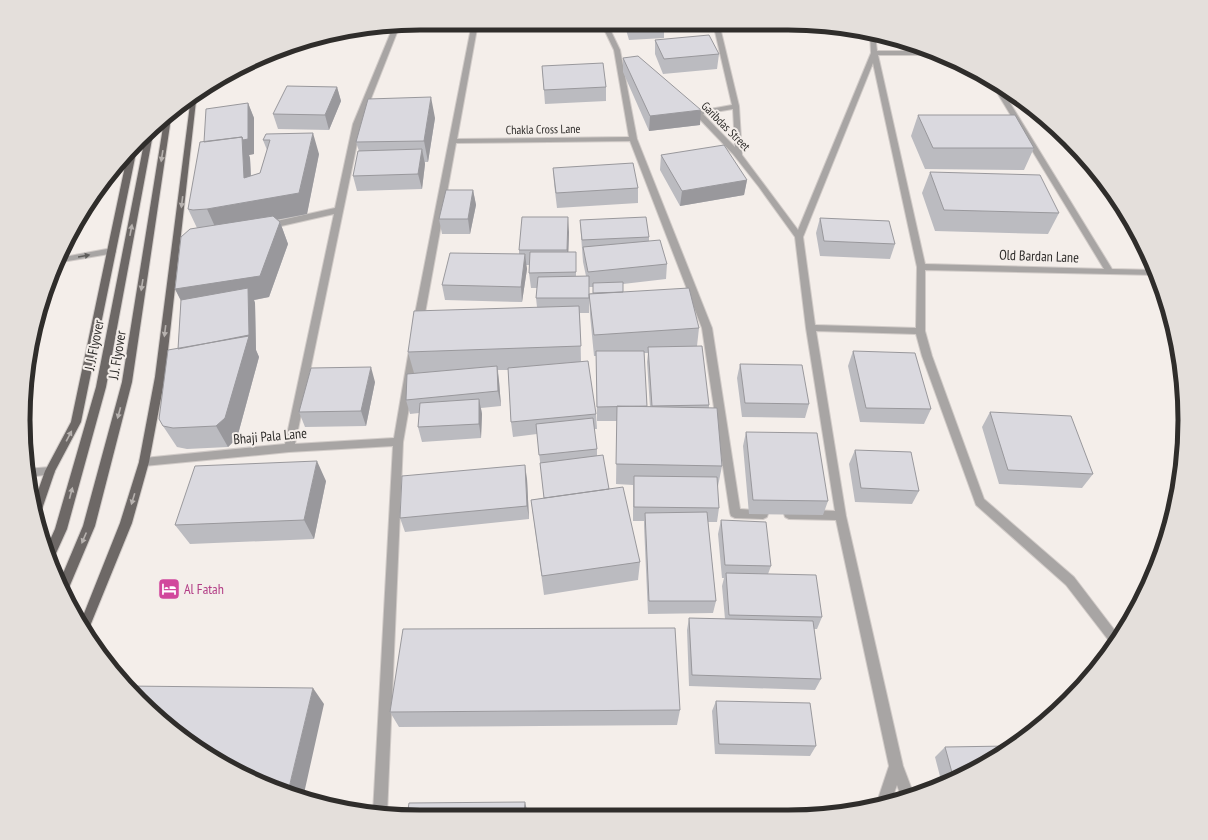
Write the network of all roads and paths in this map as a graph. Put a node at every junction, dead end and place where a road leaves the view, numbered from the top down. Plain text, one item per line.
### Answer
1 (474, 30) edge
2 (607, 30) edge
3 (718, 30) edge
4 (394, 31) edge
5 (873, 39) edge
6 (617, 50) junction
7 (917, 52) edge
8 (874, 53) junction
9 (628, 58) edge
10 (1000, 93) edge
11 (194, 103) edge
12 (687, 104) edge
13 (736, 106) junction
14 (698, 113) junction
15 (167, 124) edge
16 (634, 139) junction
17 (148, 141) edge
18 (453, 141) junction
19 (739, 154) junction
20 (131, 159) edge
21 (339, 210) junction
22 (261, 227) edge
23 (799, 237) junction
24 (112, 251) junction
25 (65, 260) edge
26 (922, 267) junction
27 (1110, 272) junction
28 (1149, 273) edge
29 (811, 328) junction
30 (920, 331) junction
31 (398, 442) junction
32 (289, 448) junction
33 (144, 462) junction
34 (50, 471) junction
35 (33, 472) edge
36 (39, 504) edge
37 (841, 516) junction
38 (52, 549) edge
39 (66, 582) edge
40 (87, 622) edge
41 (1112, 636) edge
42 (896, 766) junction
43 (906, 791) edge
44 (884, 798) edge
45 (380, 808) edge

1 - 18 street
2 - 6 street
3 - 13 street
4 - 21 street
5 - 8 street
6 - 9 street
6 - 16 street
7 - 8 street
8 - 23 street
8 - 26 street
10 - 27 street
11 -> 33 main road
12 - 14 street, Garibdas Street
13 - 14 street
13 - 19 street
14 - 19 street, Garibdas Street
15 -> 39 main road, J.J. Flyover
16 - 18 street, Chakla Cross Lane
16 - 37 street
38 -> 17 main road, J. J. Flyover
18 - 31 street
19 - 23 street, Garibdas Street
20 - 24 main road
21 - 22 street
21 - 32 street
23 - 29 street
25 -> 24 street
34 -> 24 main road
26 - 27 street, Old Bardan Lane
26 - 30 street
27 - 28 street, Old Bardan Lane
29 - 30 street
29 - 37 street
30 - 41 street
31 - 32 street, Bhaji Pala Lane
31 - 45 street
32 - 33 street, Bhaji Pala Lane
33 -> 40 main road
34 - 35 street
34 - 36 main road
37 - 42 street
42 - 43 street
42 - 44 street

